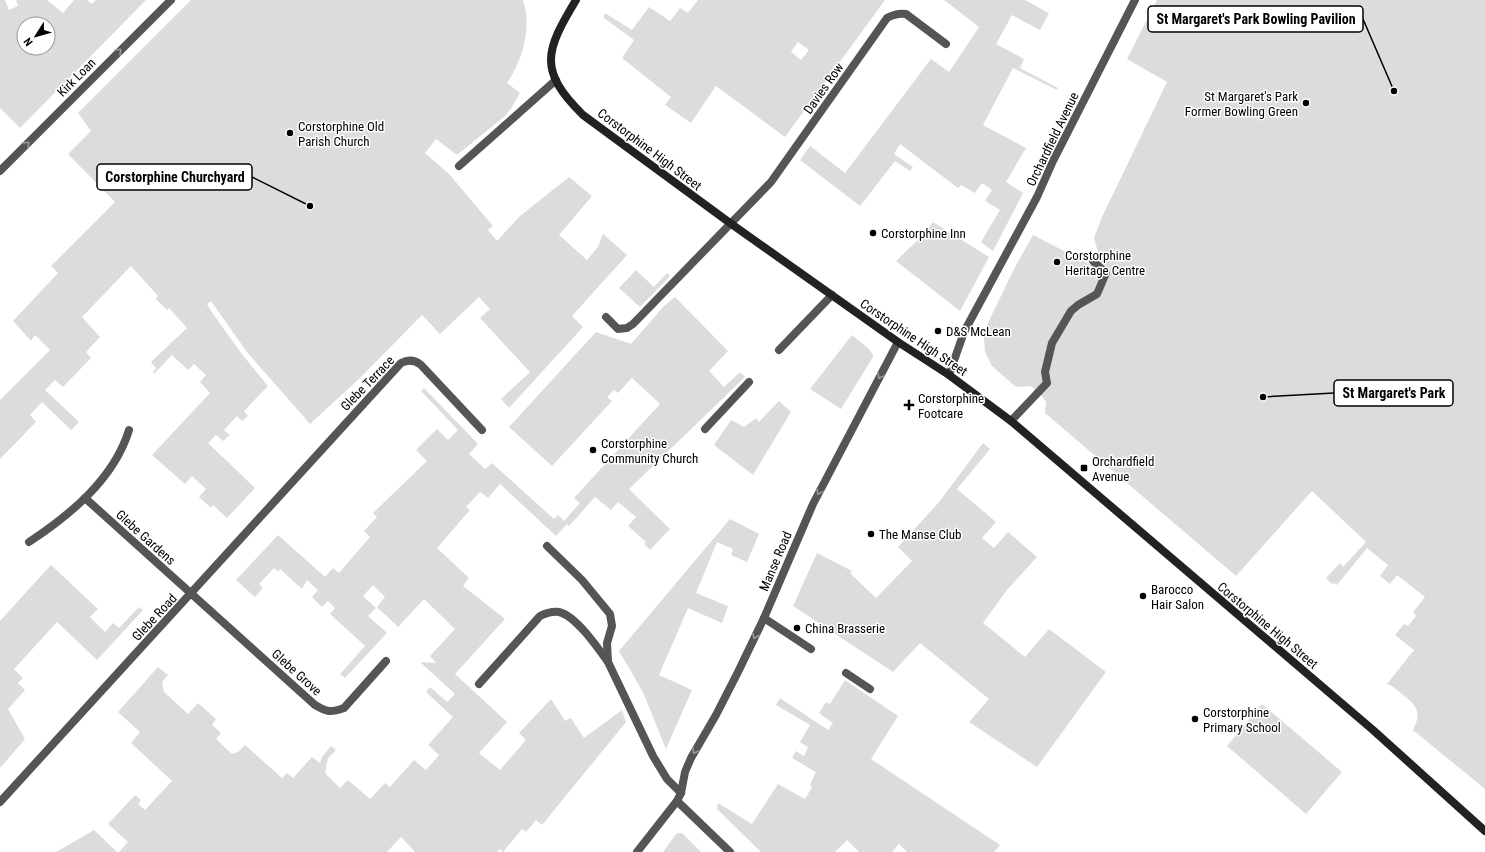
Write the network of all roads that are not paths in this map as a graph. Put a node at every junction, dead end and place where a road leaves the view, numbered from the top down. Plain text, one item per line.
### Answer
1 (171, 0) edge
2 (576, 0) edge
3 (1135, 0) edge
4 (946, 44) dead end
5 (556, 80) junction
6 (459, 166) dead end
7 (0, 171) edge
8 (730, 223) junction
9 (1093, 261) dead end
10 (832, 295) junction
11 (606, 317) dead end
12 (898, 342) junction
13 (779, 350) dead end
14 (949, 375) junction
15 (749, 382) dead end
16 (1011, 421) junction
17 (705, 429) dead end
18 (129, 430) dead end
19 (482, 430) dead end
20 (324, 447) joint
21 (85, 498) junction
22 (29, 542) dead end
23 (546, 546) dead end
24 (192, 593) junction
25 (764, 618) junction
26 (811, 649) dead end
27 (386, 661) dead end
28 (608, 662) junction
29 (846, 673) dead end
30 (479, 684) dead end
31 (870, 689) dead end
32 (681, 793) junction
33 (677, 801) junction
34 (0, 802) edge
35 (1485, 831) edge
36 (637, 852) edge
37 (730, 852) edge

7 -> 1 street, Kirk Loan
2 - 5 street, Corstorphine High Street
3 - 14 street, Orchardfield Avenue
4 - 8 street, Davies Row
5 - 6 street
5 - 8 street, Corstorphine High Street
8 - 10 street, Corstorphine High Street
8 - 11 street, Davies Row
9 - 16 street
10 - 12 street, Corstorphine High Street
10 - 13 street
12 - 14 street, Corstorphine High Street
12 -> 25 street, Manse Road
14 - 16 street, Corstorphine High Street
15 - 17 street
16 - 35 street, Corstorphine High Street
18 - 21 street
19 - 20 street, Glebe Terrace
20 - 24 street, Glebe Road
21 - 22 street
21 - 24 street, Glebe Gardens
23 - 28 street
24 - 27 street, Glebe Grove
24 - 34 street, Glebe Road
25 - 26 street
25 -> 32 street, Manse Road
28 - 30 street
28 - 32 street
29 - 31 street
32 - 33 street, Manse Road
33 - 36 street, Manse Road
33 - 37 street

